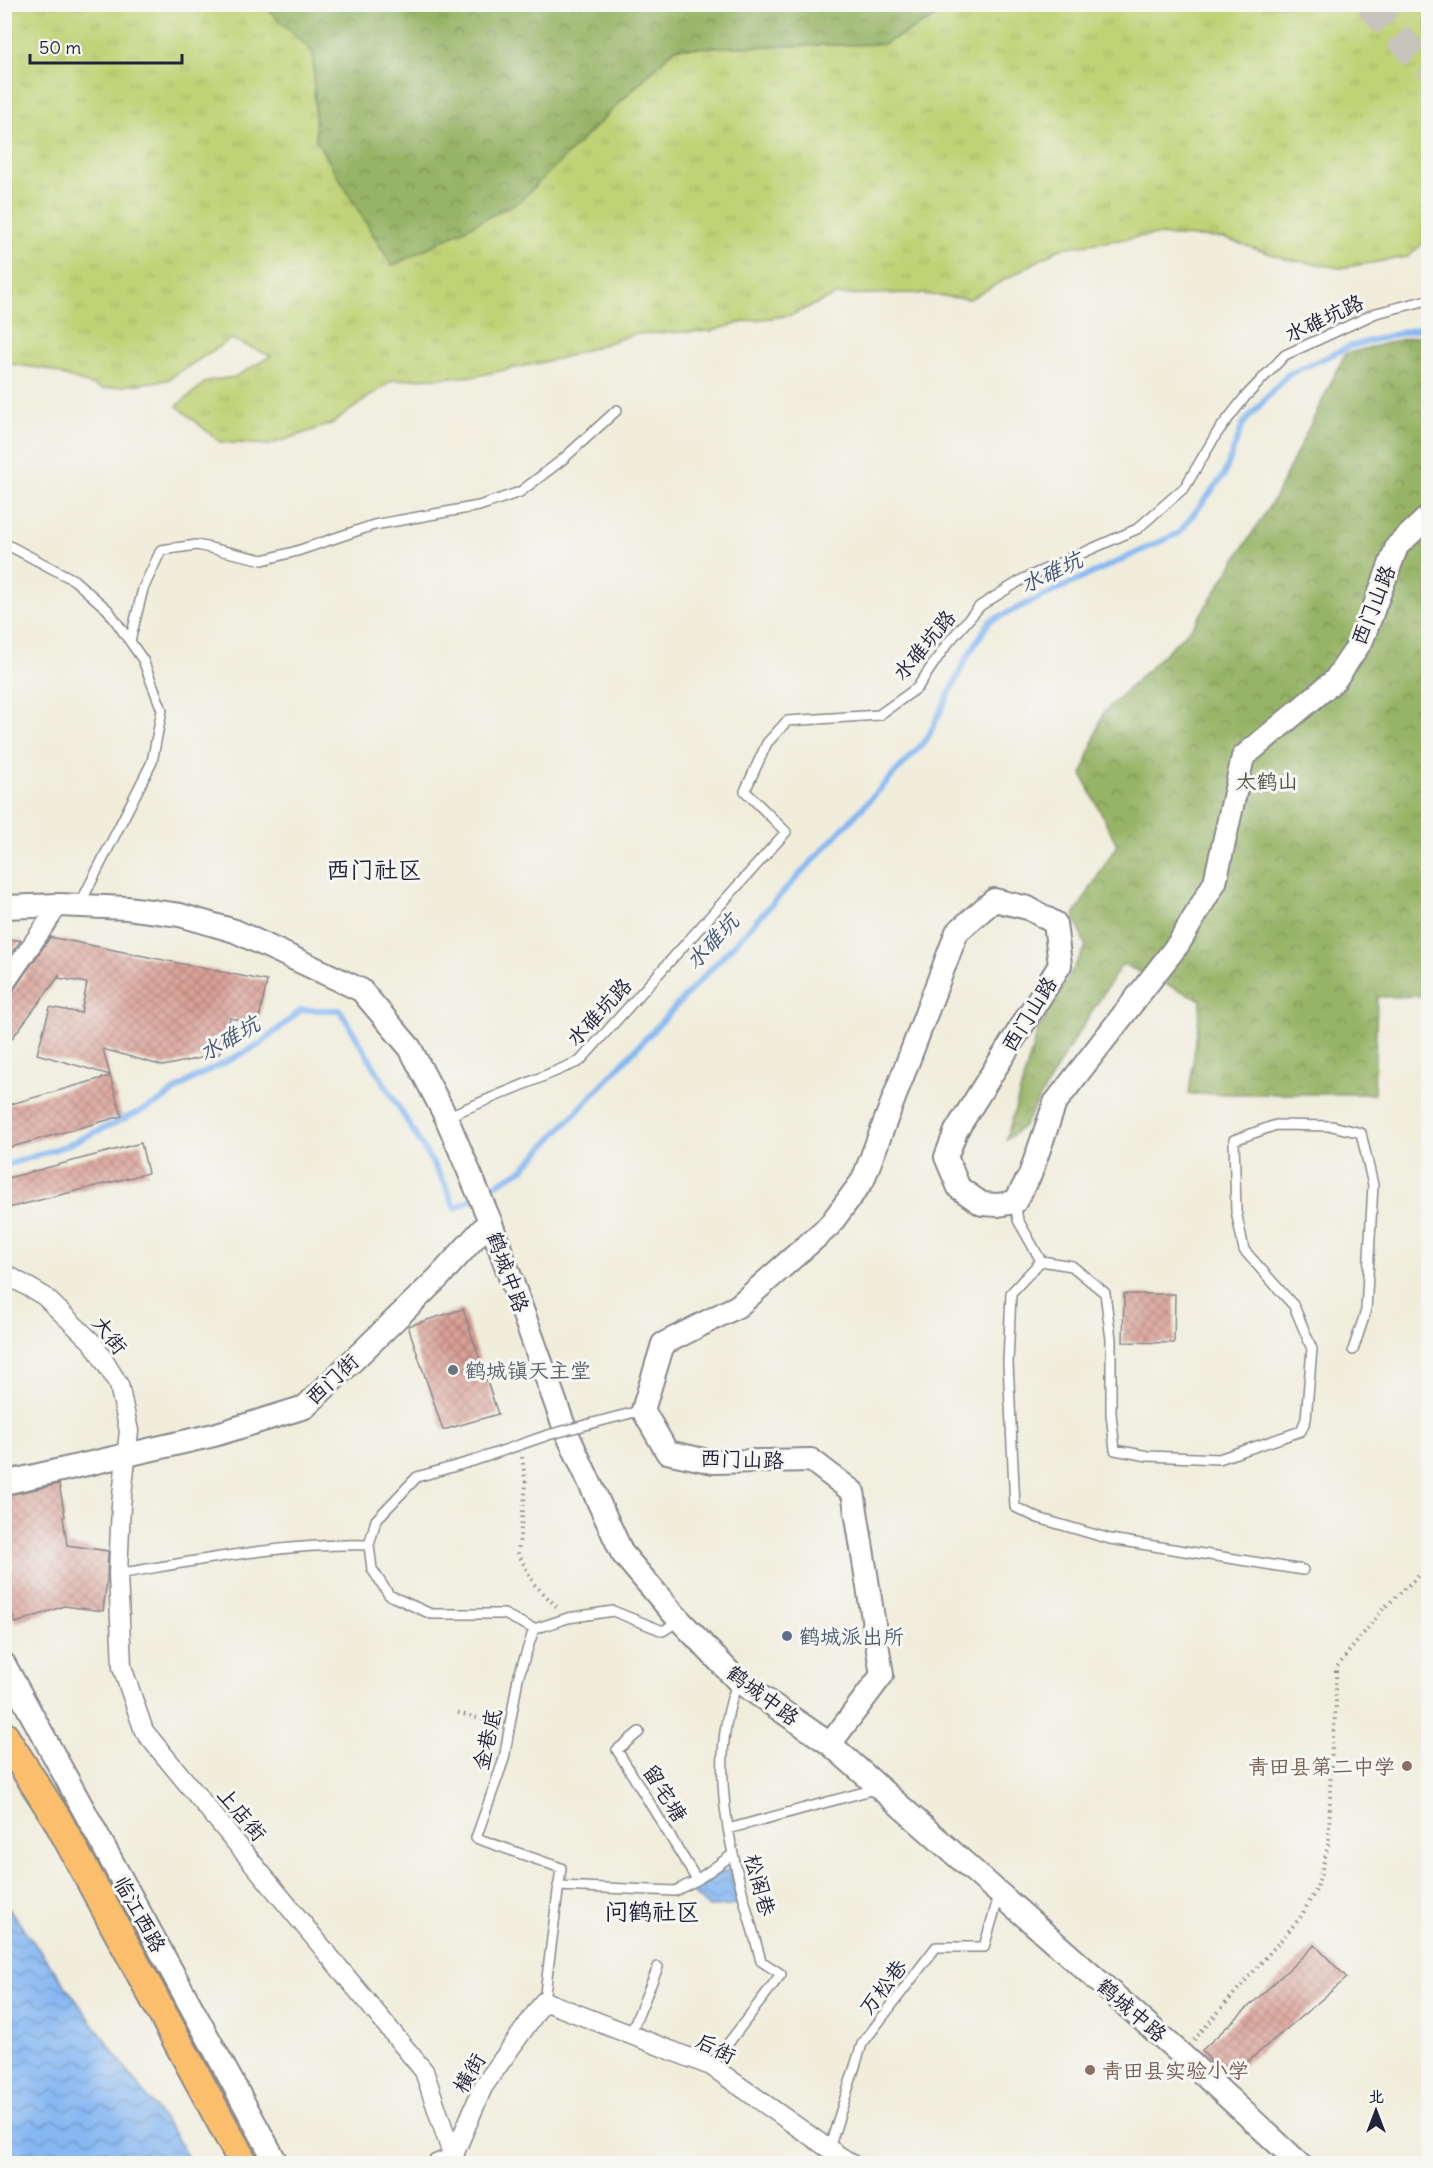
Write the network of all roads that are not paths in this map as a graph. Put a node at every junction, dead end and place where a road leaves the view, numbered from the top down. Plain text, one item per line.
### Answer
1 (1428, 300) edge
2 (617, 410) dead end
3 (1428, 517) edge
4 (4, 543) edge
5 (130, 640) junction
6 (69, 906) junction
7 (4, 907) edge
8 (4, 985) edge
9 (447, 1117) junction
10 (1015, 1202) junction
11 (487, 1214) junction
12 (1041, 1262) junction
13 (4, 1274) edge
14 (1353, 1350) dead end
15 (643, 1410) junction
16 (126, 1456) junction
17 (4, 1483) edge
18 (369, 1545) junction
19 (1303, 1570) dead end
20 (118, 1574) junction
21 (680, 1620) junction
22 (534, 1629) junction
23 (4, 1664) edge
24 (738, 1681) junction
25 (639, 1732) dead end
26 (4, 1736) edge
27 (830, 1744) junction
28 (879, 1788) junction
29 (728, 1829) junction
30 (732, 1855) junction
31 (697, 1880) junction
32 (558, 1886) junction
33 (1000, 1894) junction
34 (658, 1967) dead end
35 (544, 2001) junction
36 (630, 2035) junction
37 (711, 2066) junction
38 (829, 2150) junction
39 (449, 2161) edge
40 (244, 2163) edge
41 (277, 2163) edge
42 (852, 2163) edge
43 (1300, 2163) edge

1 - 9 lane, 水碓坑路
2 - 5 lane
3 - 10 street, 西门山路
4 - 5 lane
5 - 6 lane
6 - 7 street, 鹤城中路
6 - 8 street
6 - 9 street, 鹤城中路
9 - 11 street, 鹤城中路
10 - 12 lane
10 - 15 street, 西门山路
11 - 16 street, 西门街
11 - 21 street, 鹤城中路
12 - 14 lane
12 - 19 lane
13 - 16 street, 大街
15 - 18 lane, bridge
15 - 27 street, 西门山路
16 - 17 street
16 - 20 street, 上店街
18 - 20 lane
18 - 22 lane
20 - 39 street, 上店街
21 - 22 lane
21 - 24 street, 鹤城中路
22 - 32 lane, 金巷底
23 - 41 street, 临江西路
24 - 27 street, 鹤城中路
24 - 29 lane, 松阁巷
25 - 31 lane, 留宅塘
26 - 40 main road
27 - 28 street, 鹤城中路
28 - 29 lane
28 - 33 street, 鹤城中路
29 - 30 lane, 松阁巷
30 - 31 lane
30 - 37 lane, 松阁巷
31 - 32 lane
32 - 35 lane, 金巷底
33 - 38 lane, 万松巷
33 - 43 street, 鹤城中路
34 - 36 lane
35 - 36 street, 后街
35 - 39 street, 横街
36 - 37 street, 后街
37 - 38 street, 后街
38 - 42 street, 后街

